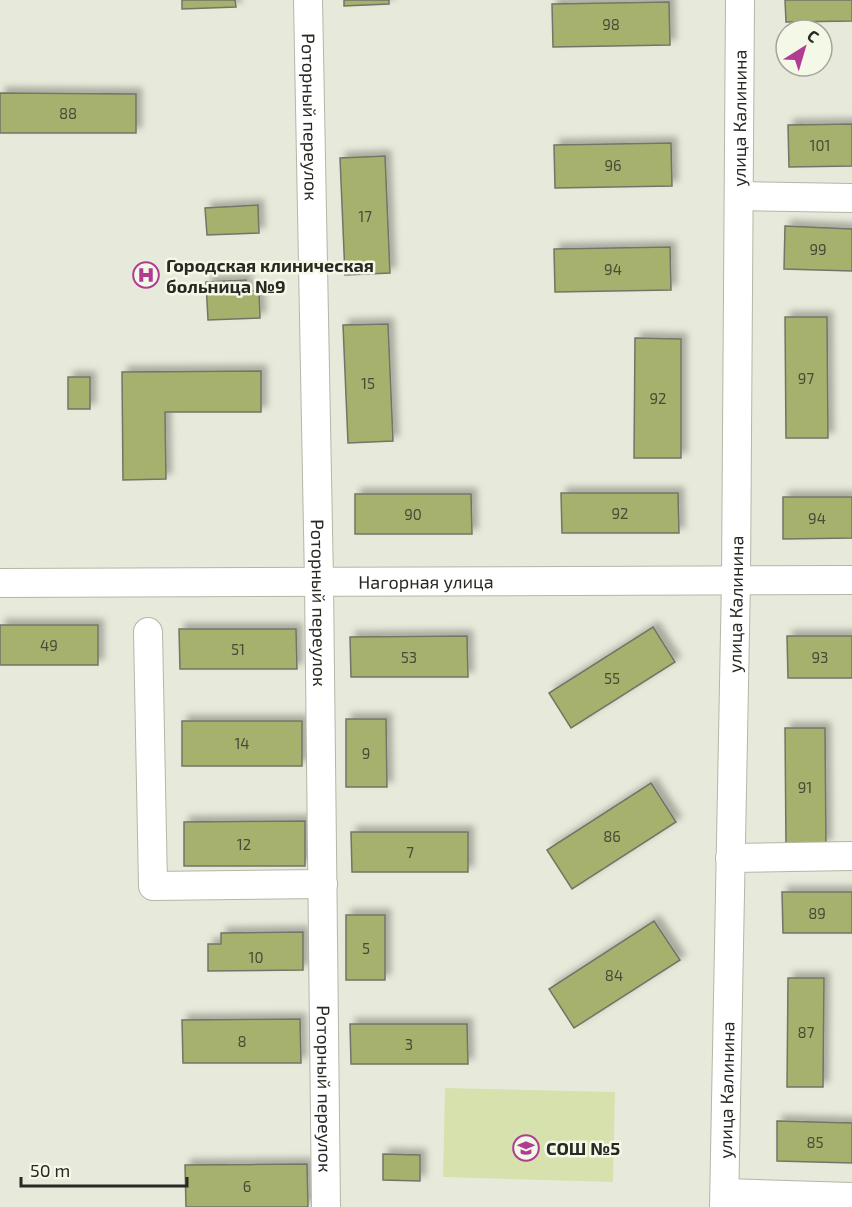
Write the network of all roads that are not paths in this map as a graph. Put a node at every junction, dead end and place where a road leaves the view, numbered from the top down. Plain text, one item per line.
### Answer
1 (308, 0) edge
2 (740, 0) edge
3 (739, 196) junction
4 (852, 198) edge
5 (736, 580) junction
6 (852, 580) edge
7 (319, 582) junction
8 (0, 583) edge
9 (148, 632) dead end
10 (852, 856) edge
11 (730, 858) junction
12 (323, 884) junction
13 (852, 1197) edge
14 (724, 1200) edge
15 (326, 1207) edge

1 - 7 street, Роторный переулок
2 - 3 street, улица Калинина
3 - 4 street
3 - 5 street, улица Калинина
5 - 6 street, Нагорная улица
5 - 7 street, Нагорная улица
5 - 11 street, улица Калинина
7 - 8 street, Нагорная улица
7 - 12 street, Роторный переулок
9 - 12 street
10 - 11 street
11 - 14 street, улица Калинина
12 - 15 street, Роторный переулок
13 - 14 street

